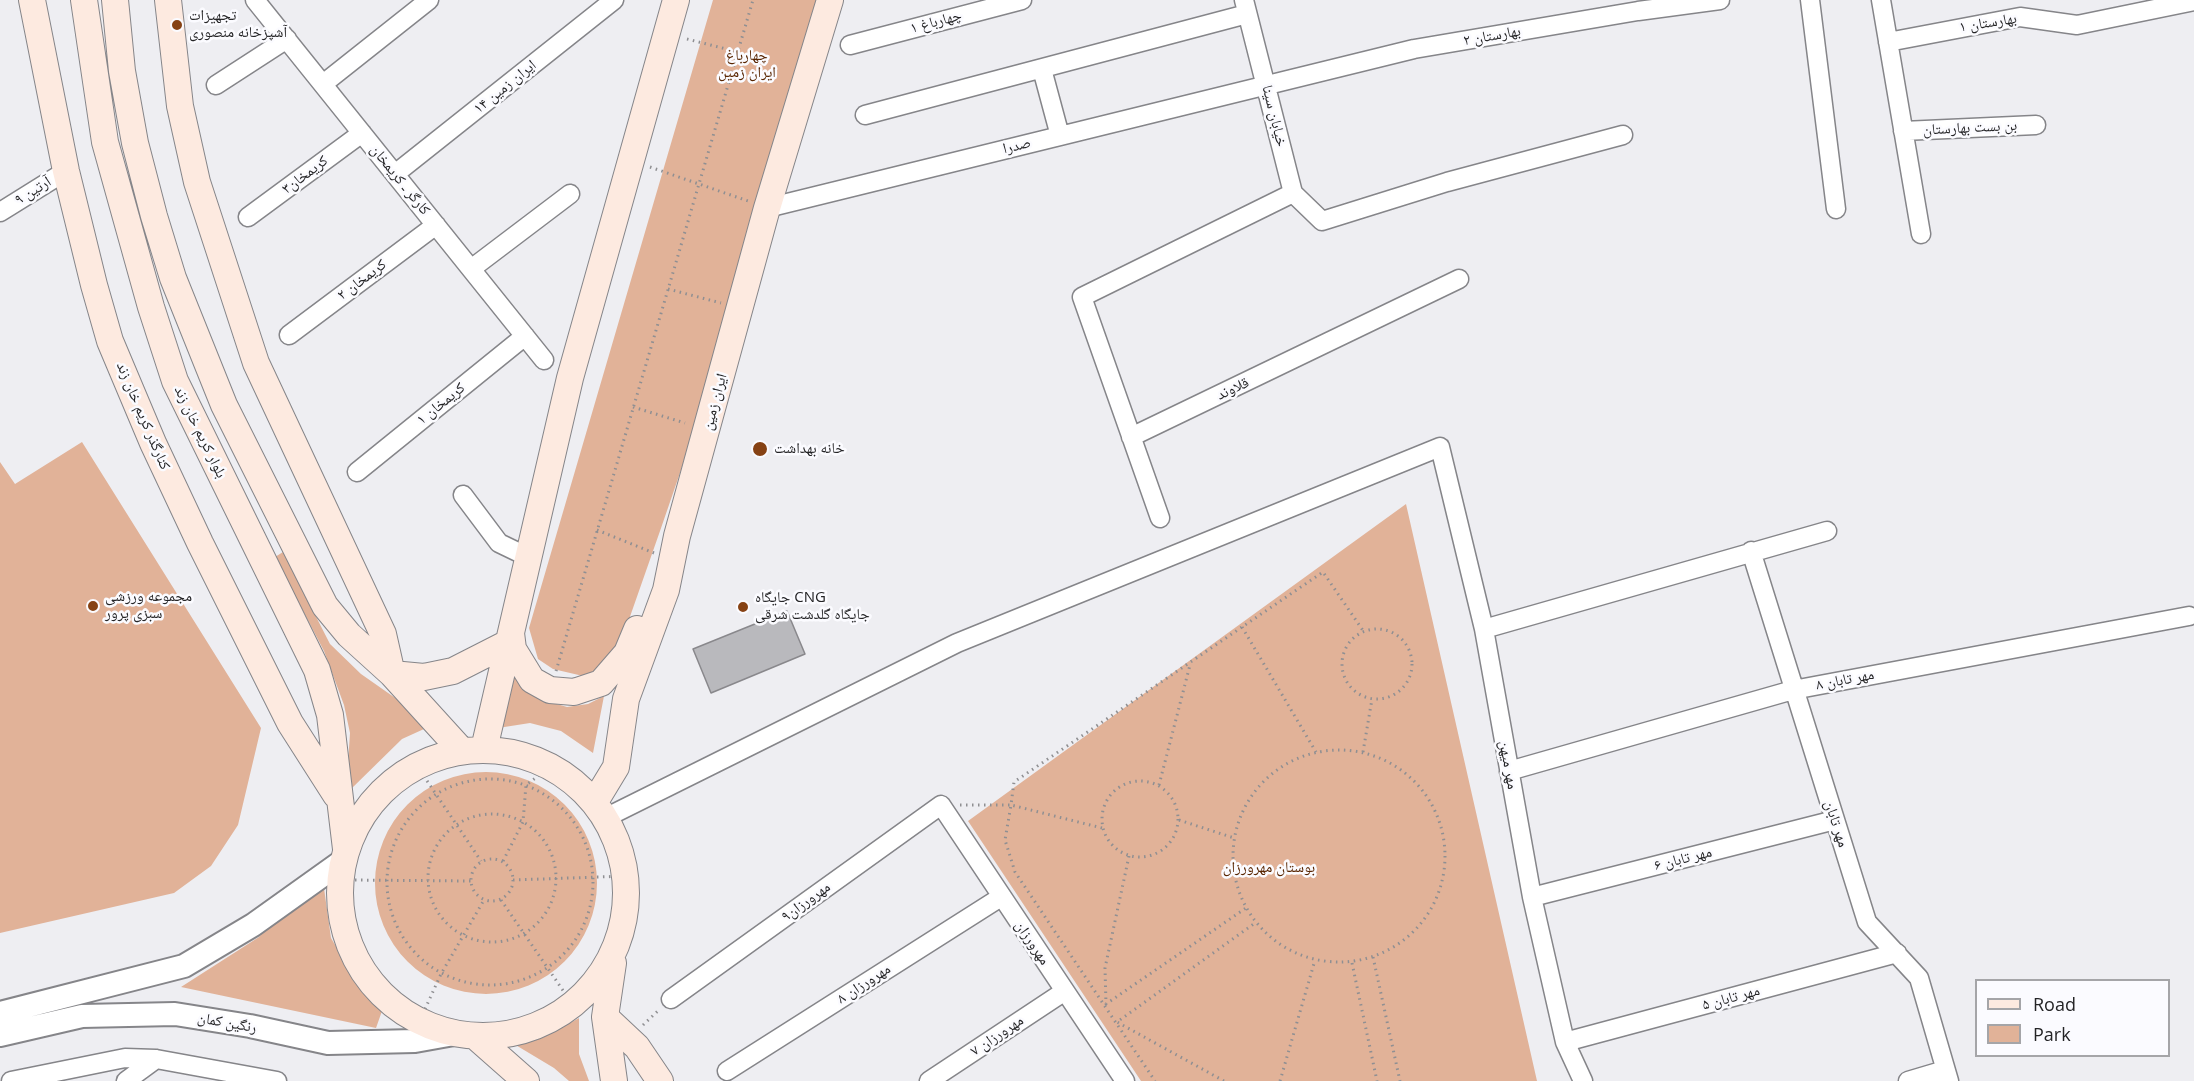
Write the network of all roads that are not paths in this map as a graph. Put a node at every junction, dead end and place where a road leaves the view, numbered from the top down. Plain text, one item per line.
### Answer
1 (32, 0) edge
2 (84, 0) edge
3 (115, 0) edge
4 (168, 0) edge
5 (255, 0) edge
6 (429, 0) edge
7 (614, 0) edge
8 (676, 0) edge
9 (830, 0) edge
10 (1022, 0) edge
11 (1720, 0) edge
12 (1810, 0) edge
13 (1881, 0) edge
14 (2194, 1) edge
15 (1637, 5) edge
16 (1246, 7) edge
17 (287, 39) junction
18 (1888, 42) junction
19 (850, 45) dead end
20 (1042, 69) junction
21 (323, 84) junction
22 (1266, 84) junction
23 (216, 85) dead end
24 (866, 115) dead end
25 (2036, 125) dead end
26 (1903, 131) junction
27 (362, 133) junction
28 (1623, 135) dead end
29 (1060, 136) junction
30 (66, 171) junction
31 (395, 174) junction
32 (1293, 193) junction
33 (570, 194) dead end
34 (767, 208) junction
35 (1836, 209) dead end
36 (0, 212) edge
37 (248, 217) dead end
38 (436, 225) junction
39 (1921, 234) dead end
40 (471, 269) junction
41 (1459, 279) dead end
42 (289, 335) dead end
43 (525, 336) junction
44 (544, 360) dead end
45 (1131, 437) junction
46 (357, 472) dead end
47 (463, 495) dead end
48 (1160, 518) dead end
49 (1827, 531) dead end
50 (672, 547) junction
51 (1751, 551) junction
52 (528, 557) junction
53 (2188, 616) dead end
54 (1484, 629) junction
55 (509, 638) junction
56 (392, 674) junction
57 (1793, 690) junction
58 (473, 750) junction
59 (1509, 771) junction
60 (340, 801) junction
61 (941, 805) joint
62 (602, 809) junction
63 (1835, 820) junction
64 (343, 864) junction
65 (1001, 897) junction
66 (1532, 897) junction
67 (615, 952) junction
68 (1897, 953) junction
69 (1065, 991) junction
70 (670, 999) road end
71 (0, 1013) edge
72 (605, 1017) junction
73 (0, 1035) edge
74 (465, 1035) junction
75 (1565, 1042) junction
76 (156, 1059) junction
77 (728, 1071) dead end
78 (1947, 1076) edge
79 (518, 1077) edge
80 (11, 1081) edge
81 (126, 1081) edge
82 (278, 1081) edge
83 (614, 1081) edge
84 (660, 1081) edge
85 (929, 1081) edge
86 (1125, 1081) edge
87 (1583, 1081) edge
88 (1908, 1081) edge

1 - 30 main road, کنارگذر کریم خان زند
2 - 60 main road, بلوار کریم خان زند
3 - 56 main road
4 - 56 main road
5 - 17 street, کارگر ـ کریمخان
6 - 21 street
7 - 31 street, ایران زمین ۱۴
8 - 52 main road
9 - 34 main road, ایران زمین
10 - 19 street, چهارباغ ۱
11 - 15 street, بهارستان ۲
12 - 35 street
13 - 18 street
14 - 18 street, بهارستان ۱
15 - 22 street, بهارستان ۲
16 - 20 street
16 - 22 street, خیابان سینا
17 - 21 street, کارگر ـ کریمخان
17 - 23 street
18 - 26 street
20 - 24 street
20 - 29 street
21 - 27 street, کارگر ـ کریمخان
22 - 29 street, صدرا
22 - 32 street, خیابان سینا
25 - 26 street, بن بست بهارستان
26 - 39 street
27 - 31 street, کارگر ـ کریمخان
27 - 37 street, کریمخان۳
28 - 32 street
29 - 34 street, صدرا
30 - 36 street, آرتین ۹
30 - 60 main road, کنارگذر کریم خان زند
31 - 38 street, کارگر ـ کریمخان
32 - 45 street
33 - 40 street
34 - 50 main road, ایران زمین
38 - 40 street, کارگر ـ کریمخان
38 - 42 street, کریمخان ۲
40 - 43 street, کارگر ـ کریمخان
41 - 45 street, قلاوند
43 - 44 street, کارگر ـ کریمخان
43 - 46 street, کریمخان ۱
45 - 48 street
47 - 52 street
49 - 51 street
50 - 55 main road
50 - 62 main road, ایران زمین
51 - 54 street
51 - 57 street, مهر تابان
52 - 55 main road
53 - 57 street, مهر تابان ۸
54 - 59 street, مهر میهن
54 - 62 street, مهر میهن
55 - 56 main road
55 - 58 main road
56 - 58 main road
57 - 59 street, مهر تابان ۸
57 - 63 street, مهر تابان
58 - 62 main road
58 - 64 main road
59 - 66 street, مهر میهن
60 - 64 main road, بلوار کریم خان زند
61 - 65 street, مهرورزان
61 - 70 street, مهرورزان۹
62 - 67 main road
63 - 66 street, مهر تابان ۶
63 - 68 street, مهر تابان
64 - 71 street
64 - 74 main road, بلوار کریم خان زند
65 - 69 street, مهرورزان
65 - 77 street, مهرورزان ۸
66 - 75 street, مهر میهن
67 - 72 main road
67 - 74 main road
68 - 75 street, مهر تابان ۵
68 - 78 street, مهر تابان
69 - 85 street, مهرورزان ۷
69 - 86 street, مهرورزان
72 - 83 main road
72 - 84 main road
73 - 74 street, رنگین کمان
74 - 79 main road
75 - 87 street, مهر میهن
76 - 80 street
76 - 81 street
76 - 82 street
78 - 88 street

